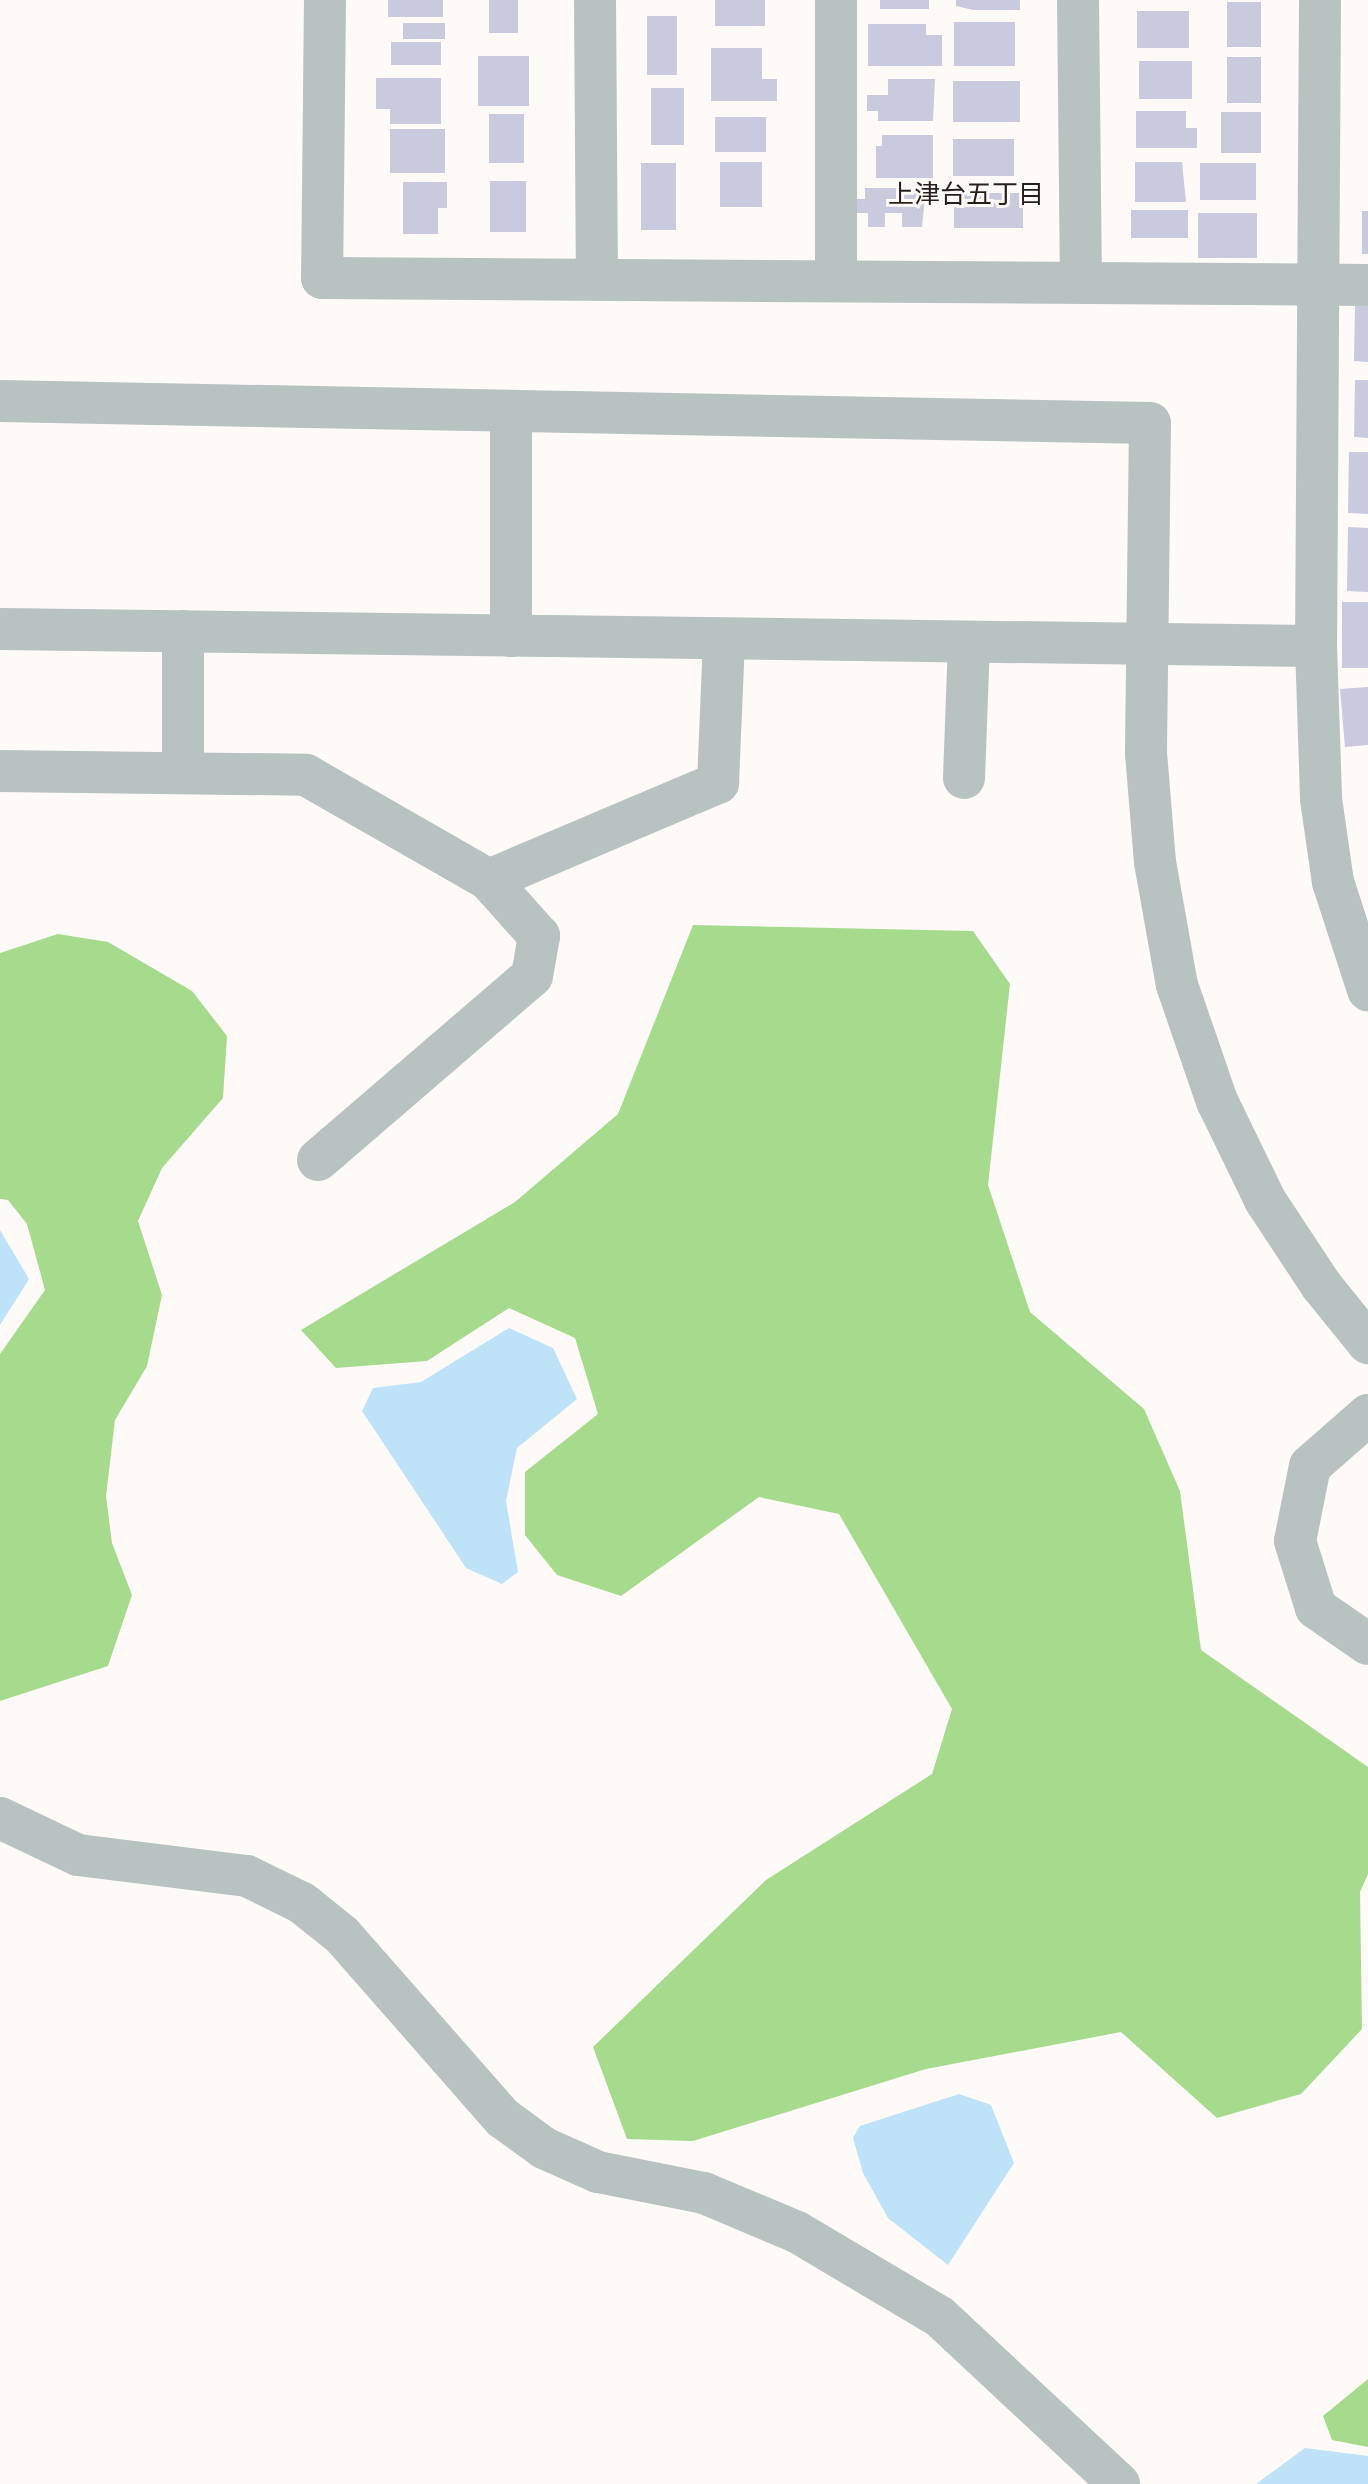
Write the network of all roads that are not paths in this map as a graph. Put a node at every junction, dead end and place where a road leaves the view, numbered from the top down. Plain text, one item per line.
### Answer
1 (325, 0) edge
2 (595, 0) edge
3 (836, 0) edge
4 (1078, 0) edge
5 (1320, 0) edge
6 (597, 279) junction
7 (836, 280) junction
8 (1081, 281) junction
9 (1319, 285) junction
10 (1368, 285) edge
11 (0, 401) edge
12 (511, 411) junction
13 (0, 629) edge
14 (183, 631) junction
15 (511, 636) junction
16 (724, 640) junction
17 (969, 643) junction
18 (1148, 646) junction
19 (1316, 646) junction
20 (0, 771) edge
21 (183, 773) junction
22 (964, 778) dead end
23 (489, 880) junction
24 (1368, 990) edge
25 (318, 1160) dead end
26 (1368, 1343) edge
27 (1368, 1415) edge
28 (1368, 1644) edge
29 (0, 1818) edge
30 (1119, 2484) edge

1 - 6 street
2 - 6 street
3 - 7 street
4 - 8 street
5 - 9 street
6 - 7 street
7 - 8 street
8 - 9 street
9 - 10 street
9 - 19 street
11 - 12 street
12 - 15 street
12 - 18 street
13 - 14 street
14 - 15 street
14 - 21 street
15 - 16 street
16 - 17 street
16 - 23 street
17 - 18 street
17 - 22 street
18 - 19 street
18 - 26 street
19 - 24 street
20 - 21 street
21 - 23 street
23 - 25 street
27 - 28 street
29 - 30 street

